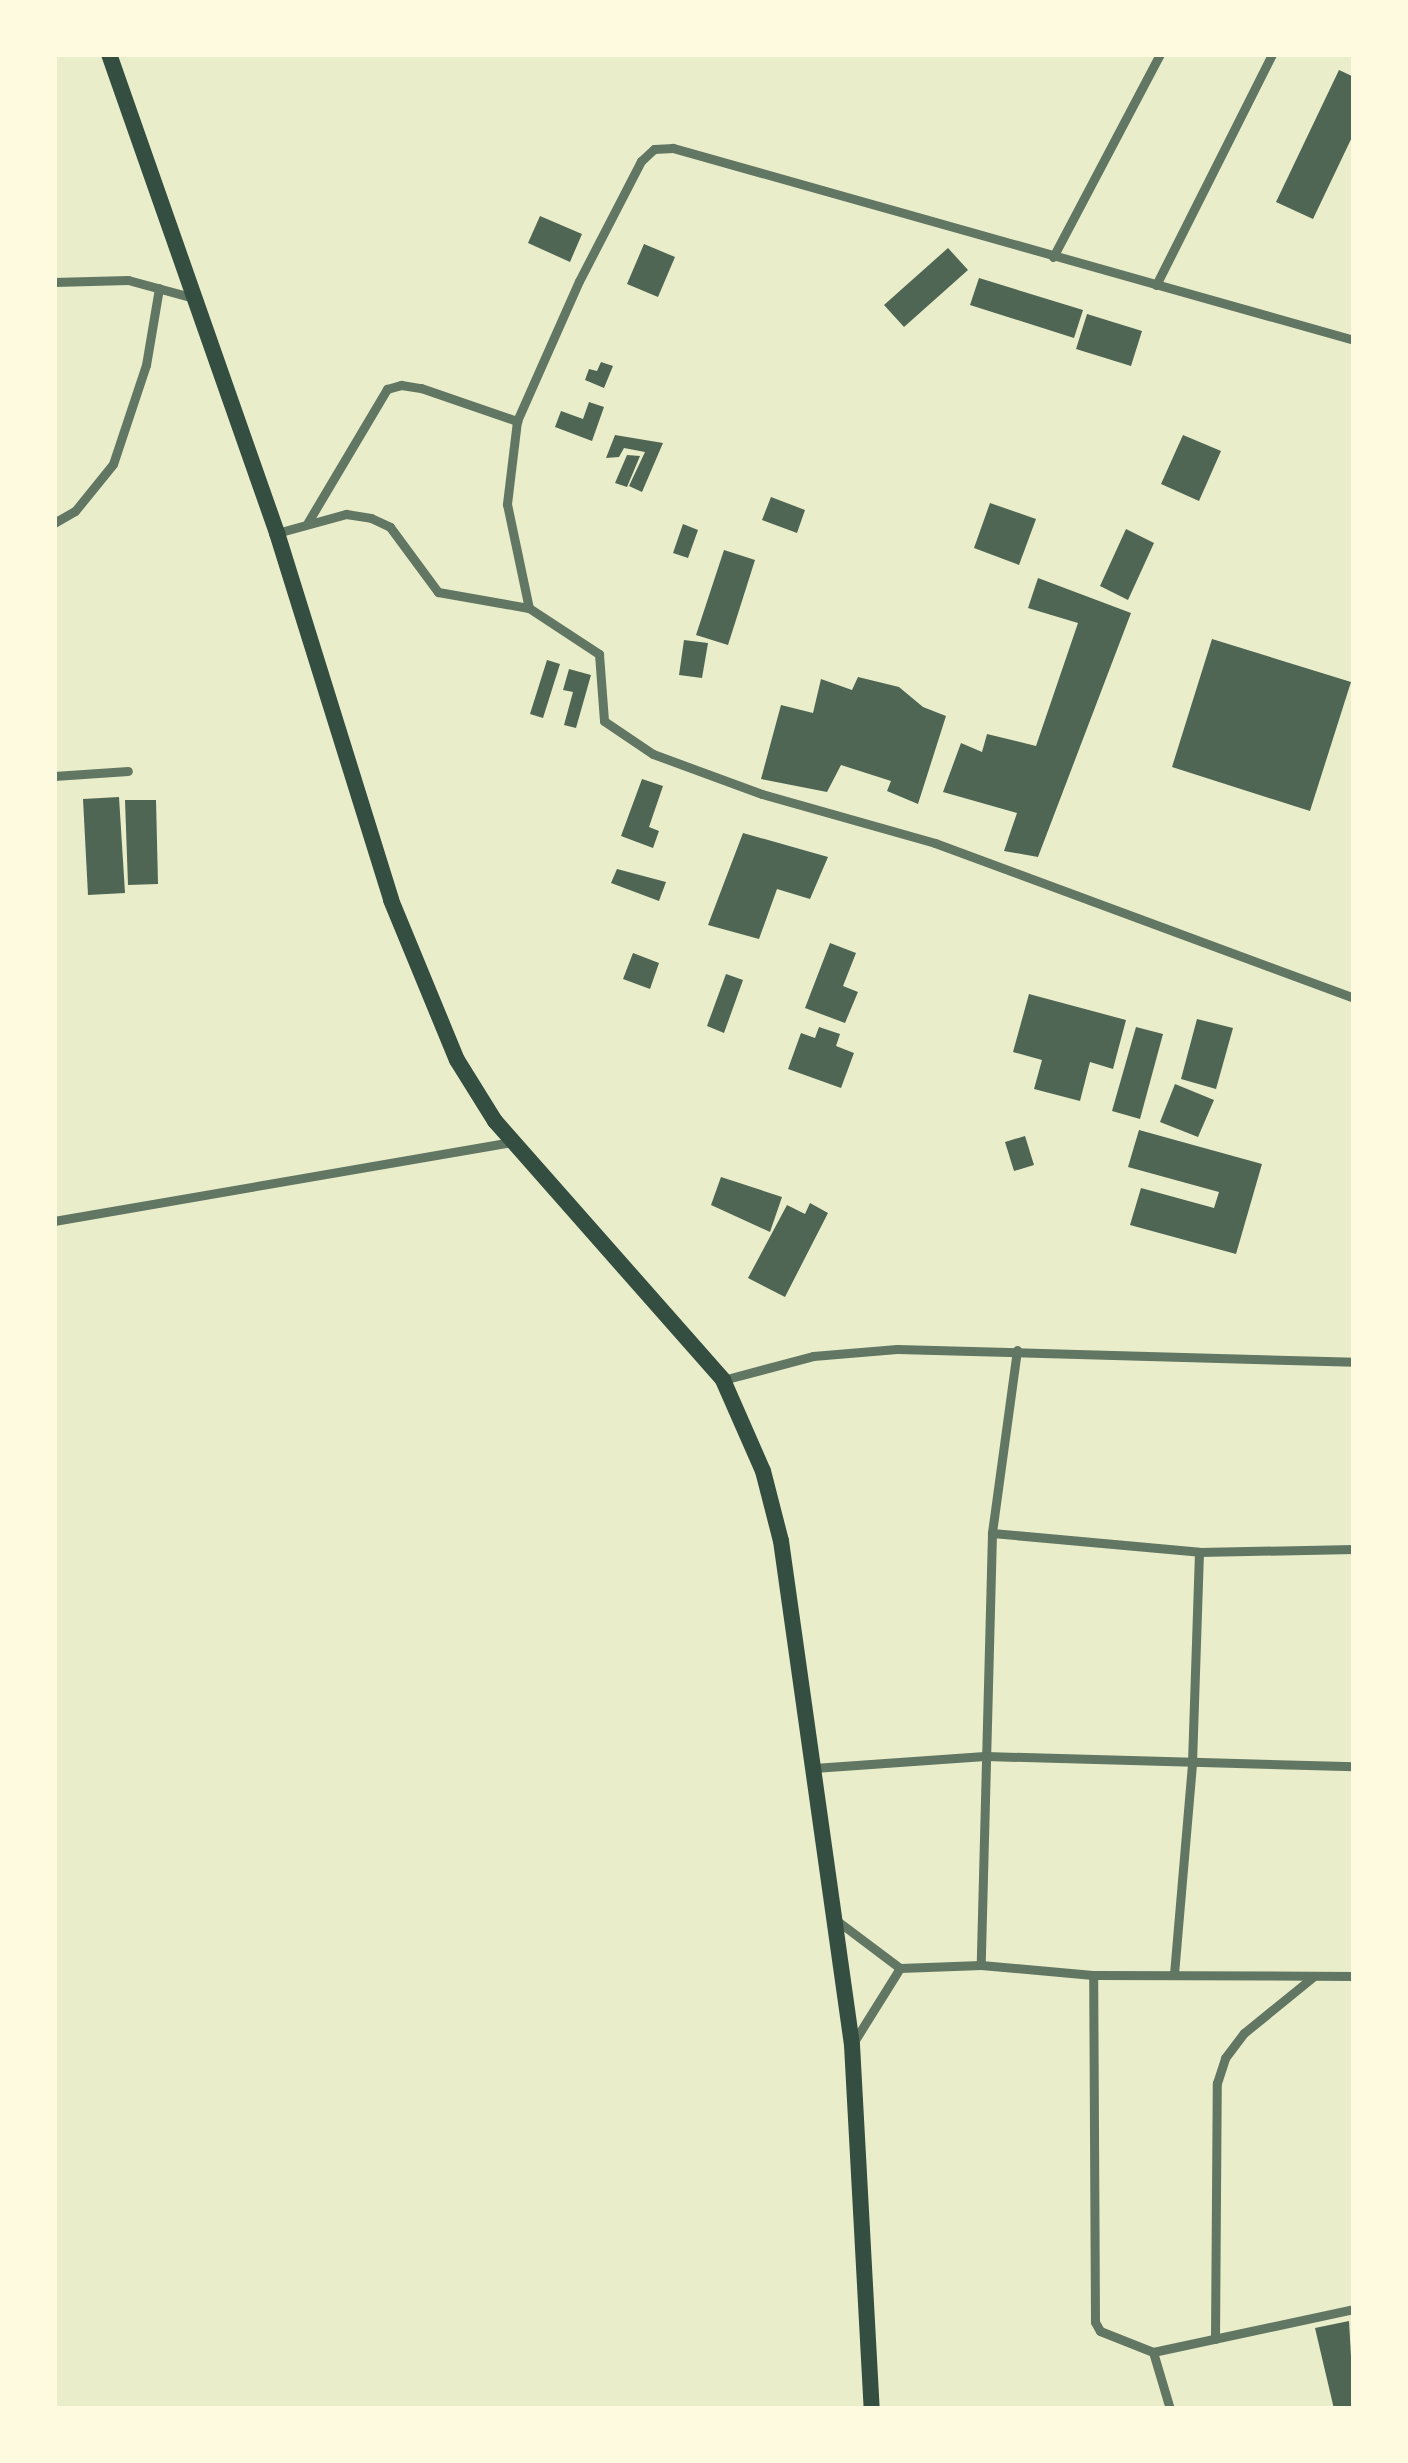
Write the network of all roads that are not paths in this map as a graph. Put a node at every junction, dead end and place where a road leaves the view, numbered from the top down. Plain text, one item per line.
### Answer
1 (109, 54) edge
2 (1160, 54) edge
3 (1272, 54) edge
4 (1053, 257) junction
5 (54, 282) edge
6 (1156, 285) junction
7 (159, 288) junction
8 (194, 298) junction
9 (1354, 340) edge
10 (517, 421) junction
11 (308, 521) junction
12 (54, 523) edge
13 (277, 533) junction
14 (529, 608) junction
15 (128, 771) dead end
16 (54, 776) edge
17 (1354, 998) edge
18 (512, 1142) junction
19 (54, 1221) edge
20 (1017, 1350) junction
21 (1354, 1362) edge
22 (723, 1380) junction
23 (992, 1533) junction
24 (1354, 1550) edge
25 (1199, 1552) junction
26 (985, 1756) junction
27 (1192, 1763) junction
28 (1354, 1766) edge
29 (814, 1768) junction
30 (836, 1920) junction
31 (981, 1965) junction
32 (900, 1968) junction
33 (1174, 1974) junction
34 (1093, 1975) junction
35 (1314, 1976) junction
36 (1354, 1976) edge
37 (852, 2044) junction
38 (1354, 2309) edge
39 (1215, 2339) junction
40 (1153, 2352) junction
41 (872, 2409) edge
42 (1170, 2409) edge

1 - 8 highway
2 - 4 street
3 - 6 street
4 - 6 street
4 - 10 street
5 - 7 street
6 - 9 street
7 - 8 street
7 - 12 street
8 - 13 highway
10 - 11 street
10 - 14 street
11 - 13 street
11 - 14 street
13 - 18 highway
14 - 17 street
15 - 16 street
18 - 19 street
18 - 22 highway
20 - 21 street
20 - 22 street
20 - 23 street
22 - 29 highway
23 - 25 street
23 - 26 street
24 - 25 street
25 - 27 street
26 - 27 street
26 - 29 street
26 - 31 street
27 - 28 street
27 - 33 street
29 - 30 highway
30 - 32 street
30 - 37 highway
31 - 32 street
31 - 34 street
32 - 37 street
33 - 34 street
33 - 35 street
34 - 40 street
35 - 36 street
35 - 39 street
37 - 41 highway
38 - 39 street
39 - 40 street
40 - 42 street

